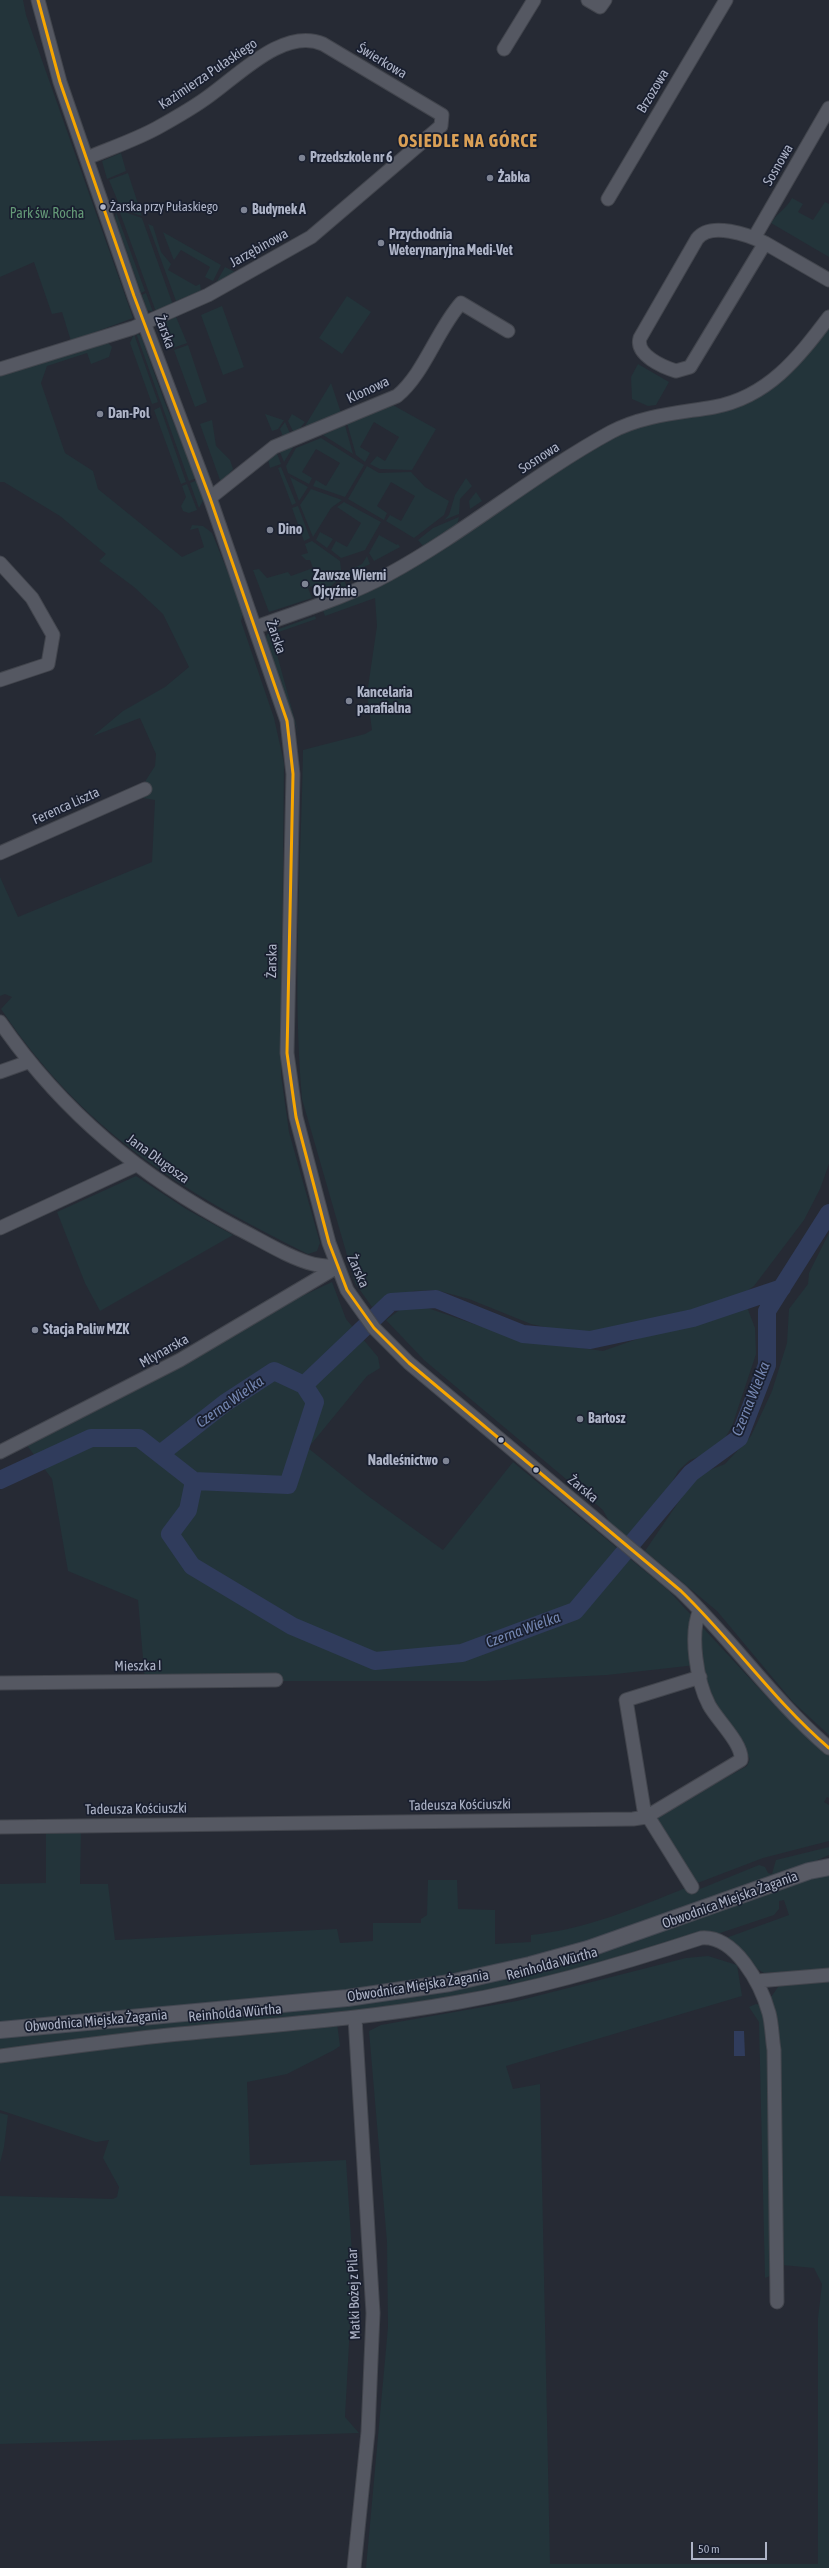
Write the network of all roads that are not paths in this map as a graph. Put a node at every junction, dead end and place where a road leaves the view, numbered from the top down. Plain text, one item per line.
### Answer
1 (38, 0) edge
2 (534, 0) edge
3 (588, 0) edge
4 (605, 0) edge
5 (726, 0) edge
6 (304, 40) joint
7 (504, 49) dead end
8 (829, 108) edge
9 (442, 115) joint
10 (87, 158) junction
11 (608, 199) dead end
12 (759, 240) junction
13 (829, 280) edge
14 (829, 317) edge
15 (145, 323) junction
16 (508, 331) dead end
17 (0, 369) edge
18 (210, 498) junction
19 (0, 563) edge
20 (256, 628) junction
21 (0, 680) edge
22 (145, 789) dead end
23 (0, 853) edge
24 (0, 1022) edge
25 (28, 1062) junction
26 (0, 1072) edge
27 (136, 1165) junction
28 (0, 1228) edge
29 (337, 1267) junction
30 (0, 1452) edge
31 (700, 1610) junction
32 (700, 1677) junction
33 (276, 1680) dead end
34 (0, 1683) edge
35 (829, 1748) edge
36 (646, 1817) junction
37 (0, 1826) edge
38 (826, 1865) edge
39 (692, 1887) dead end
40 (829, 1975) edge
41 (757, 1981) junction
42 (355, 2018) junction
43 (0, 2030) edge
44 (0, 2056) edge
45 (777, 2302) dead end
46 (354, 2568) edge

1 - 10 street, Żarska
2 - 7 street
3 - 4 street
5 - 11 street, Brzozowa
6 - 9 street, Świerkowa
6 - 10 street, Kazimierza Pułaskiego
8 - 12 street, Sosnowa
9 - 15 street, Jarzębinowa
10 - 15 street, Żarska
12 - 12 street, Sosnowa
12 - 13 street
14 - 20 street, Sosnowa
15 - 17 street, Jarzębinowa
15 - 18 street, Żarska
16 - 18 street, Klonowa
18 - 20 street, Żarska
19 - 21 street
20 - 29 street, Żarska
22 - 23 street, Ferenca Liszta
24 - 25 street, Jana Długosza
25 - 26 street
25 - 27 street, Jana Długosza
27 - 28 street
27 - 29 street, Jana Długosza
29 - 30 street, Młynarska
29 - 31 street, Żarska
31 - 32 street, Tadeusza Kościuszki
31 - 35 street, Żarska
32 - 36 street
32 - 36 street, Tadeusza Kościuszki
33 - 34 street, Mieszka I
36 - 37 street, Tadeusza Kościuszki
36 - 39 street
38 - 43 main road, Obwodnica Miejska Żagania
40 - 41 street
41 - 42 street, Reinholda Würtha
41 - 45 street, Reinholda Würtha
42 - 44 street, Reinholda Würtha
42 - 46 street, Matki Bożej z Pilar

